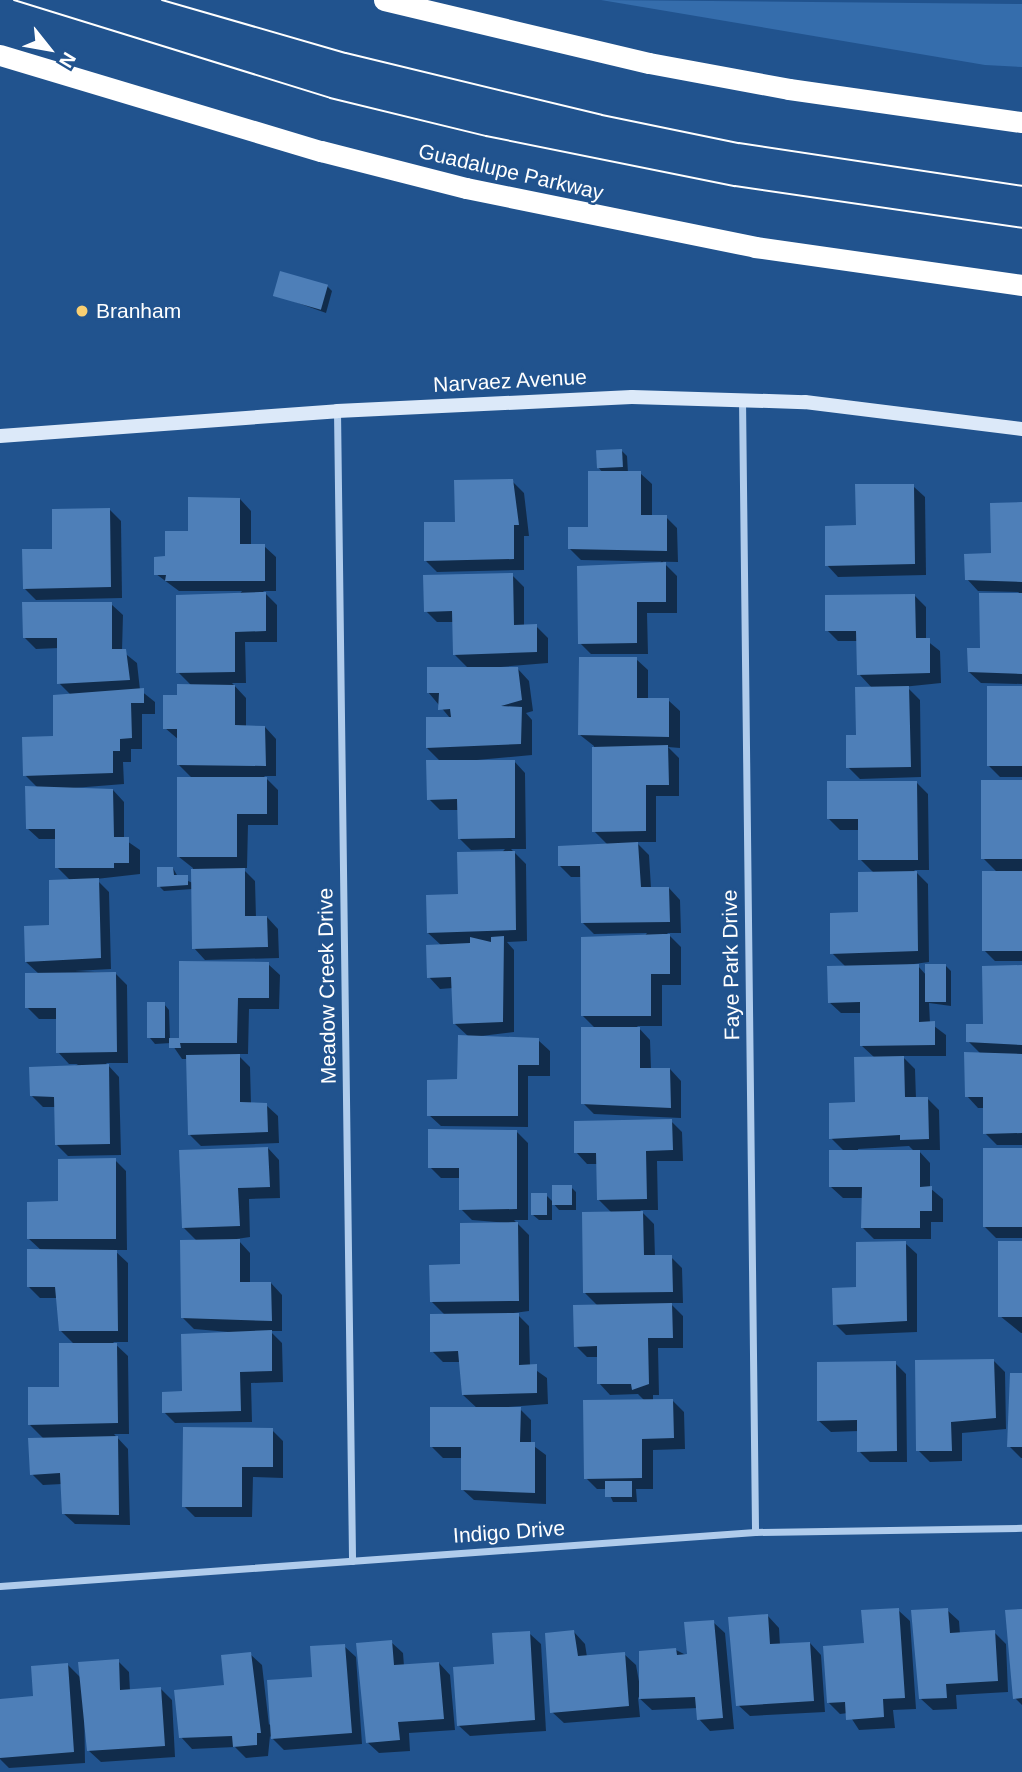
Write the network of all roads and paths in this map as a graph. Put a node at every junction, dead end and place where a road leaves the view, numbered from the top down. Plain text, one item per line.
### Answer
1 (384, 0) edge
2 (0, 55) edge
3 (1022, 122) edge
4 (1022, 285) edge
5 (742, 398) junction
6 (337, 411) junction
7 (1022, 429) edge
8 (0, 436) edge
9 (1022, 1528) edge
10 (755, 1532) junction
11 (352, 1561) junction
12 (0, 1587) edge

1 - 3 highway
2 - 4 highway, Guadalupe Parkway
5 - 6 street, Narvaez Avenue
5 - 7 street, Narvaez Avenue
5 - 10 street, Faye Park Drive
6 - 8 street, Narvaez Avenue
6 - 11 street, Meadow Creek Drive
9 - 10 street, Indigo Drive
10 - 11 street, Indigo Drive
11 - 12 street, Indigo Drive

